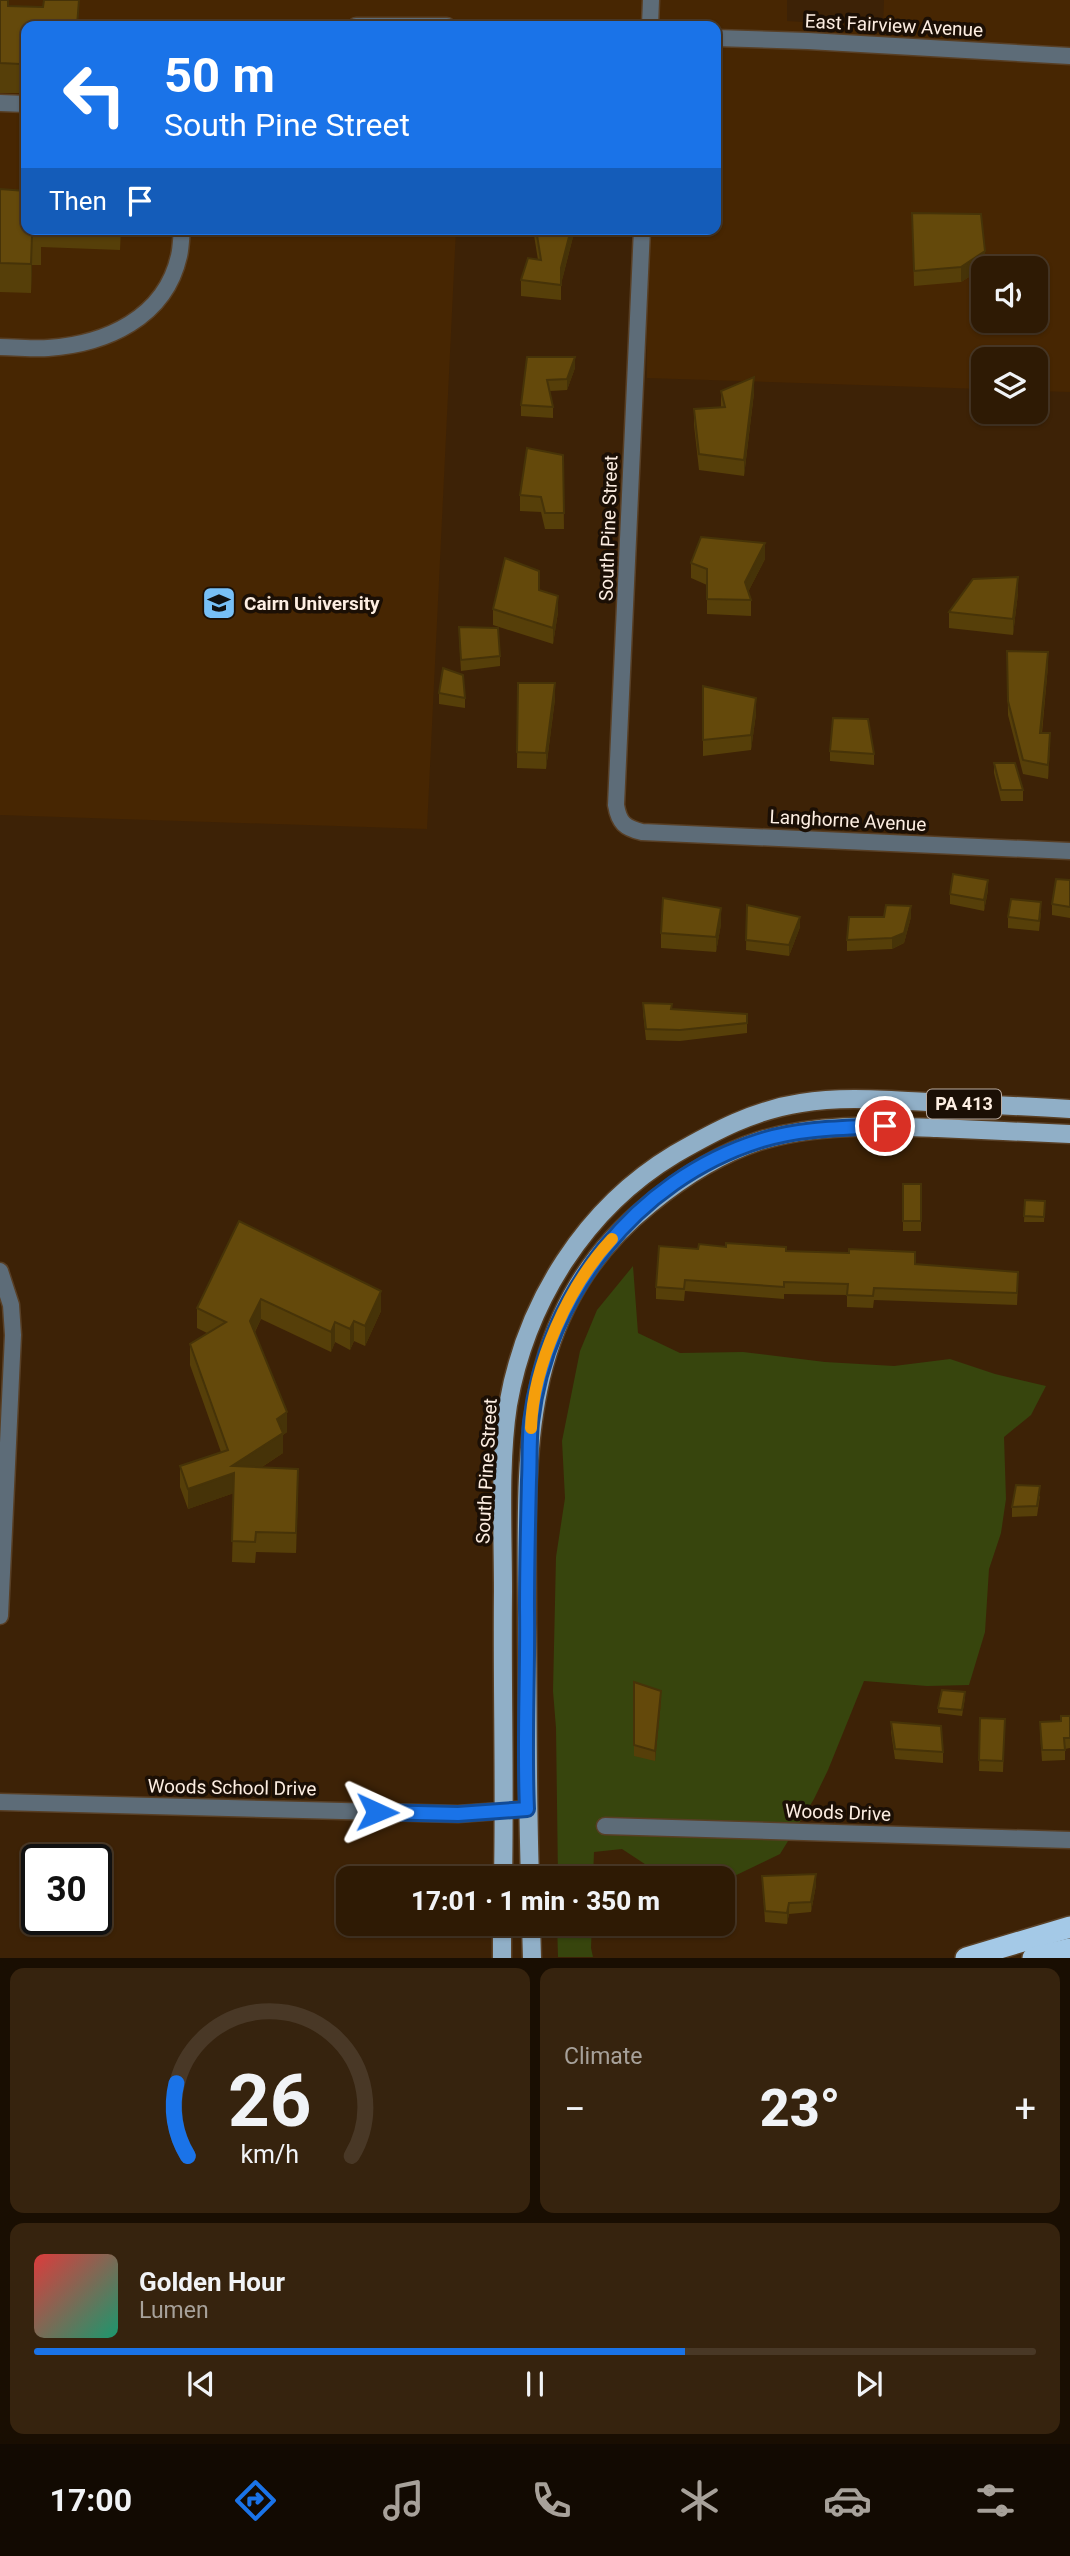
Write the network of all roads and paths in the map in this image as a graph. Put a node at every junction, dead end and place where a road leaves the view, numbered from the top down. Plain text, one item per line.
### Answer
1 (651, 0) edge
2 (650, 21) edge
3 (721, 38) edge
4 (1070, 56) edge
5 (0, 103) edge
6 (21, 104) edge
7 (181, 235) edge
8 (642, 235) edge
9 (0, 347) edge
10 (624, 826) joint
11 (1070, 851) edge
12 (1070, 1109) edge
13 (1070, 1134) edge
14 (0, 1271) edge
15 (0, 1616) edge
16 (0, 1802) edge
17 (527, 1809) junction
18 (504, 1812) junction
19 (605, 1826) dead end
20 (1070, 1840) edge
21 (503, 1866) edge
22 (529, 1866) edge
23 (1070, 1927) edge
24 (502, 1936) edge
25 (531, 1936) edge
26 (1070, 1949) edge
27 (502, 1958) edge
28 (532, 1958) edge
29 (967, 1958) edge
30 (1033, 1958) edge

1 - 2 street
3 - 4 street, East Fairview Avenue
5 - 6 street
7 - 9 street
8 - 10 street, South Pine Street
10 - 11 street, Langhorne Avenue
12 - 18 main road, South Pine Street / PA 413
13 - 17 main road, PA 413
14 - 15 street
16 - 18 street, Woods School Drive
17 - 18 street
17 - 22 main road, PA 413
18 - 21 main road, South Pine Street / PA 413
19 - 20 street, Woods Drive
23 - 29 highway
24 - 27 main road
25 - 28 main road
26 - 30 highway

